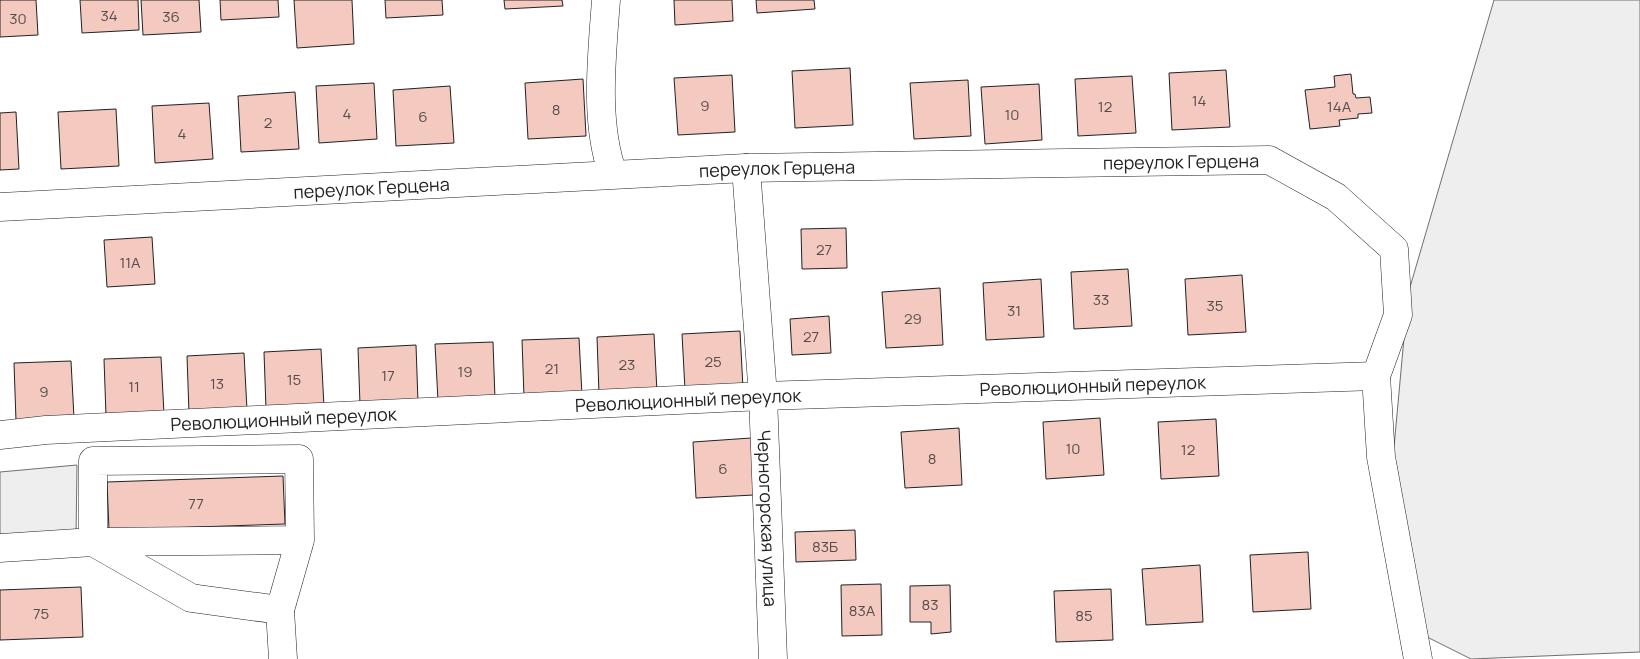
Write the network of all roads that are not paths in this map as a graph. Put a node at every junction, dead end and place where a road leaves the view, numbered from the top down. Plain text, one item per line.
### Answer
1 (606, 0) edge
2 (746, 168) junction
3 (613, 174) junction
4 (0, 207) edge
5 (1376, 376) junction
6 (763, 396) junction
7 (0, 435) edge
8 (300, 540) junction
9 (93, 542) junction
10 (0, 548) edge
11 (280, 610) junction
12 (283, 659) edge
13 (773, 659) edge
14 (1418, 659) edge

1 - 3 street
2 - 3 street, переулок Герцена
2 - 5 street, переулок Герцена
2 - 6 street, Черногорская улица
3 - 4 street, переулок Герцена
5 - 6 street, Революционный переулок
5 - 14 street
6 - 7 street, Революционный переулок
6 - 13 street, Черногорская улица
8 - 9 street
8 - 9 street
8 - 11 street
9 - 10 street
9 - 11 street
11 - 12 street

